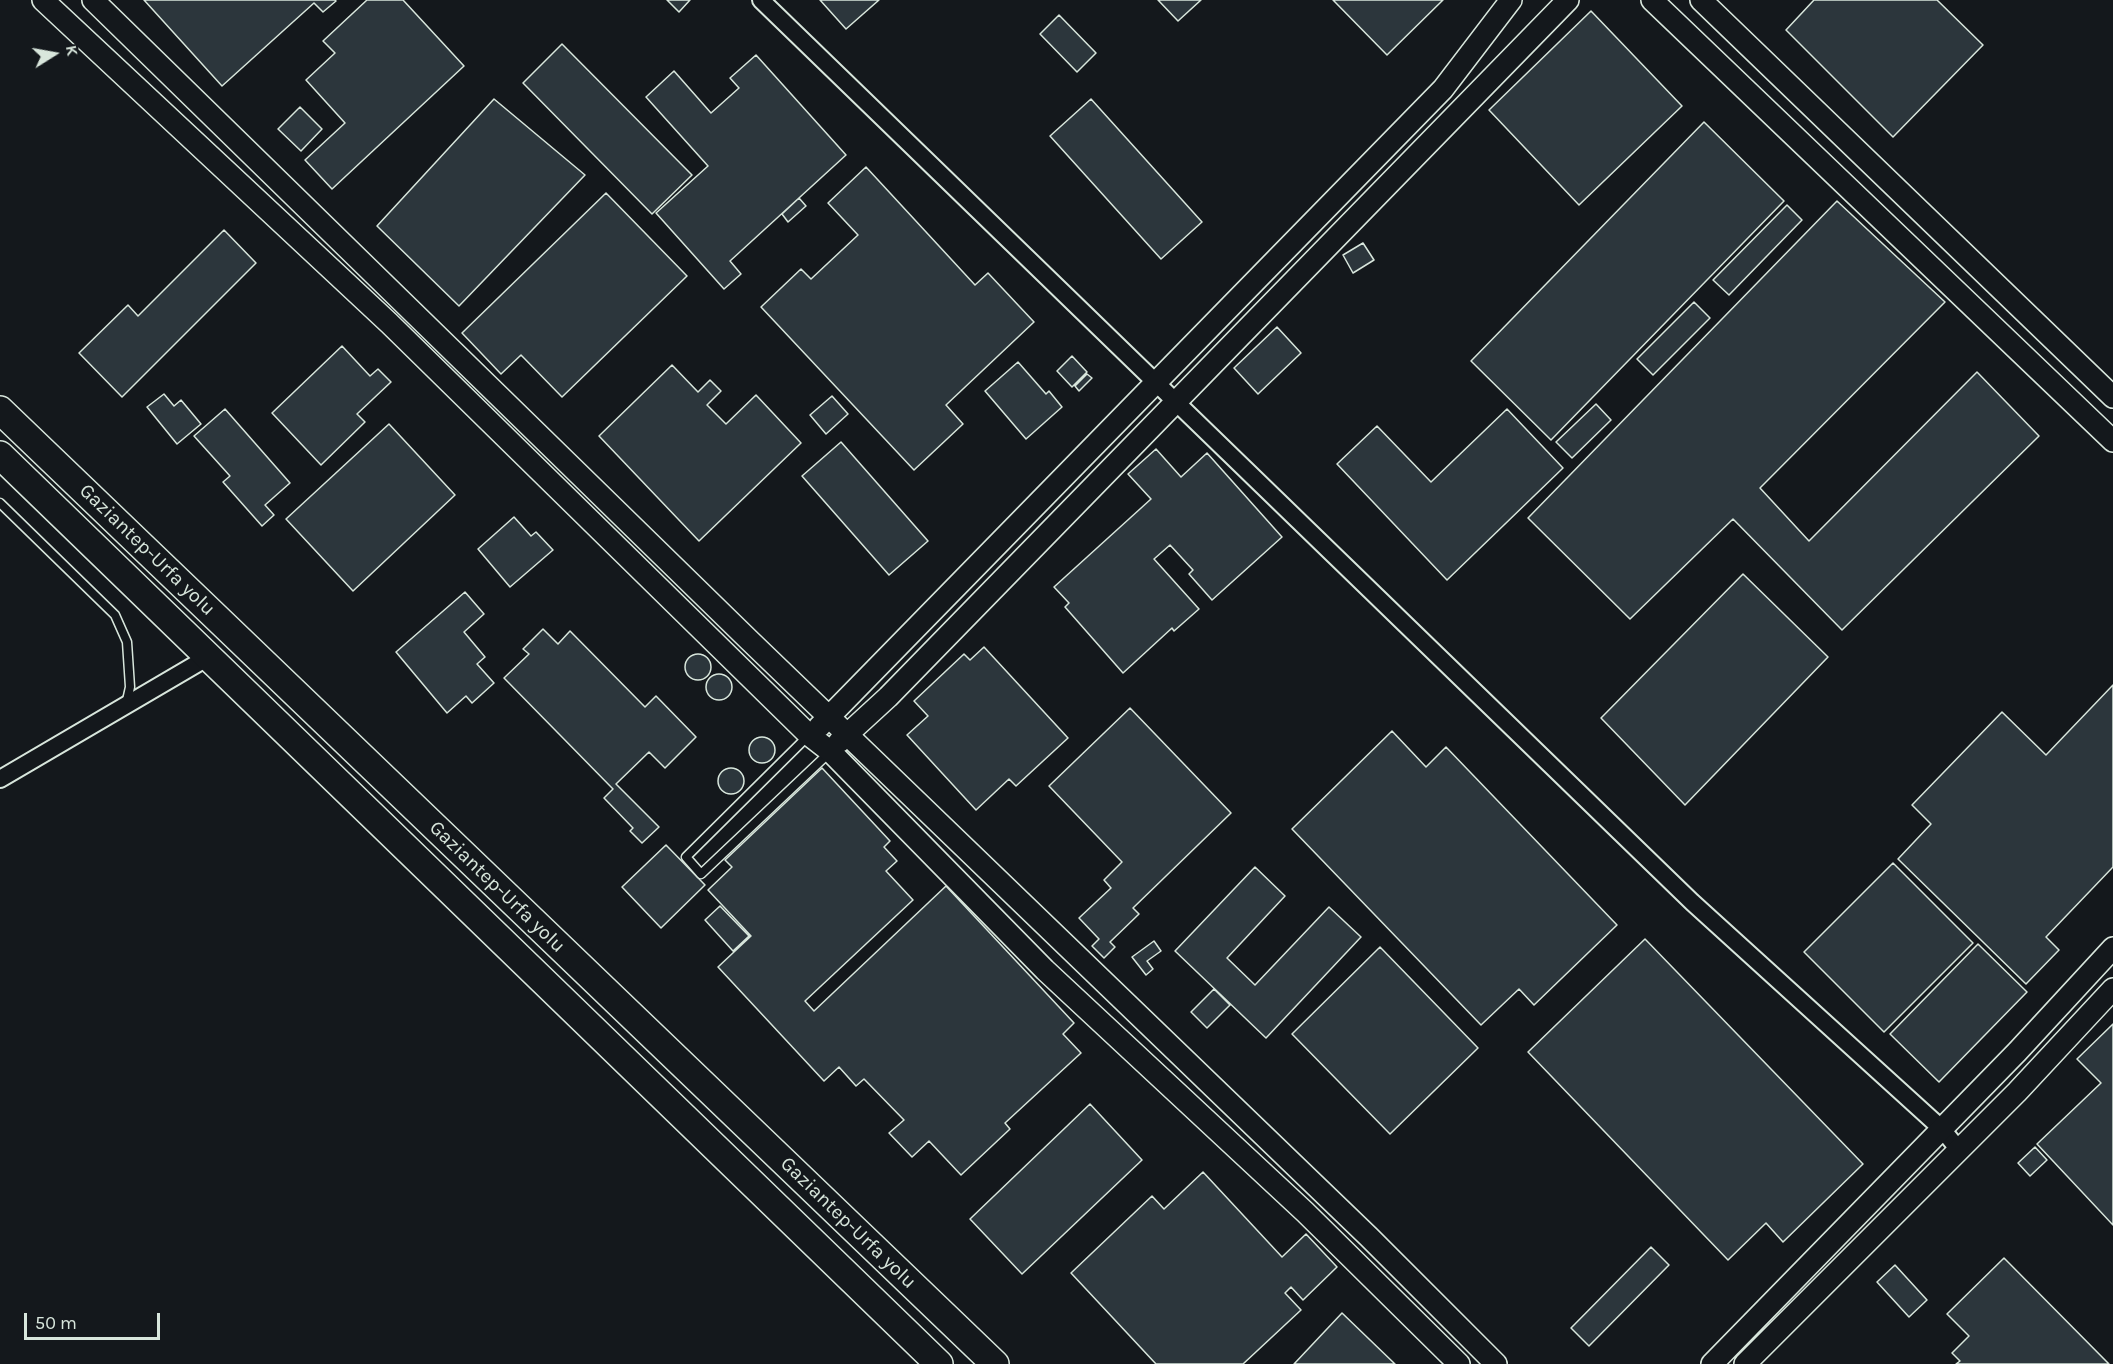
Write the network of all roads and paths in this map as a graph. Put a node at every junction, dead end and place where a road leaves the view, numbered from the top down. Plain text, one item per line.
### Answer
1 (44, 0) edge
2 (93, 0) edge
3 (761, 0) edge
4 (1511, 0) edge
5 (1568, 0) edge
6 (1652, 0) edge
7 (1701, 0) edge
8 (1155, 384) junction
9 (2113, 397) edge
10 (1175, 402) junction
11 (0, 410) edge
12 (2113, 441) edge
13 (0, 454) edge
14 (0, 503) edge
15 (210, 656) junction
16 (126, 706) junction
17 (830, 717) junction
18 (847, 733) junction
19 (809, 735) junction
20 (831, 752) junction
21 (0, 779) edge
22 (2113, 948) edge
23 (2113, 989) edge
24 (1942, 1129) junction
25 (1959, 1150) junction
26 (939, 1364) edge
27 (995, 1364) edge
28 (1459, 1364) edge
29 (1496, 1364) edge
30 (1712, 1364) edge
31 (1745, 1364) edge

1 - 19 street
2 - 17 street
3 - 8 street
4 - 8 street
5 - 10 street
6 - 12 street
7 - 9 street
8 - 10 street
8 - 17 street
10 - 18 street
10 - 24 street
11 - 27 highway, Gaziantep-Urfa yolu
13 - 15 highway, Gaziantep-Urfa yolu
14 - 16 lane
15 - 16 street
15 - 26 highway, Gaziantep-Urfa yolu
16 - 21 street
17 - 18 street
17 - 19 street
18 - 20 street
18 - 29 street
19 - 20 street
19 - 20 lane
20 - 28 street
22 - 24 street
23 - 25 street
24 - 25 street
24 - 30 street
25 - 31 street

